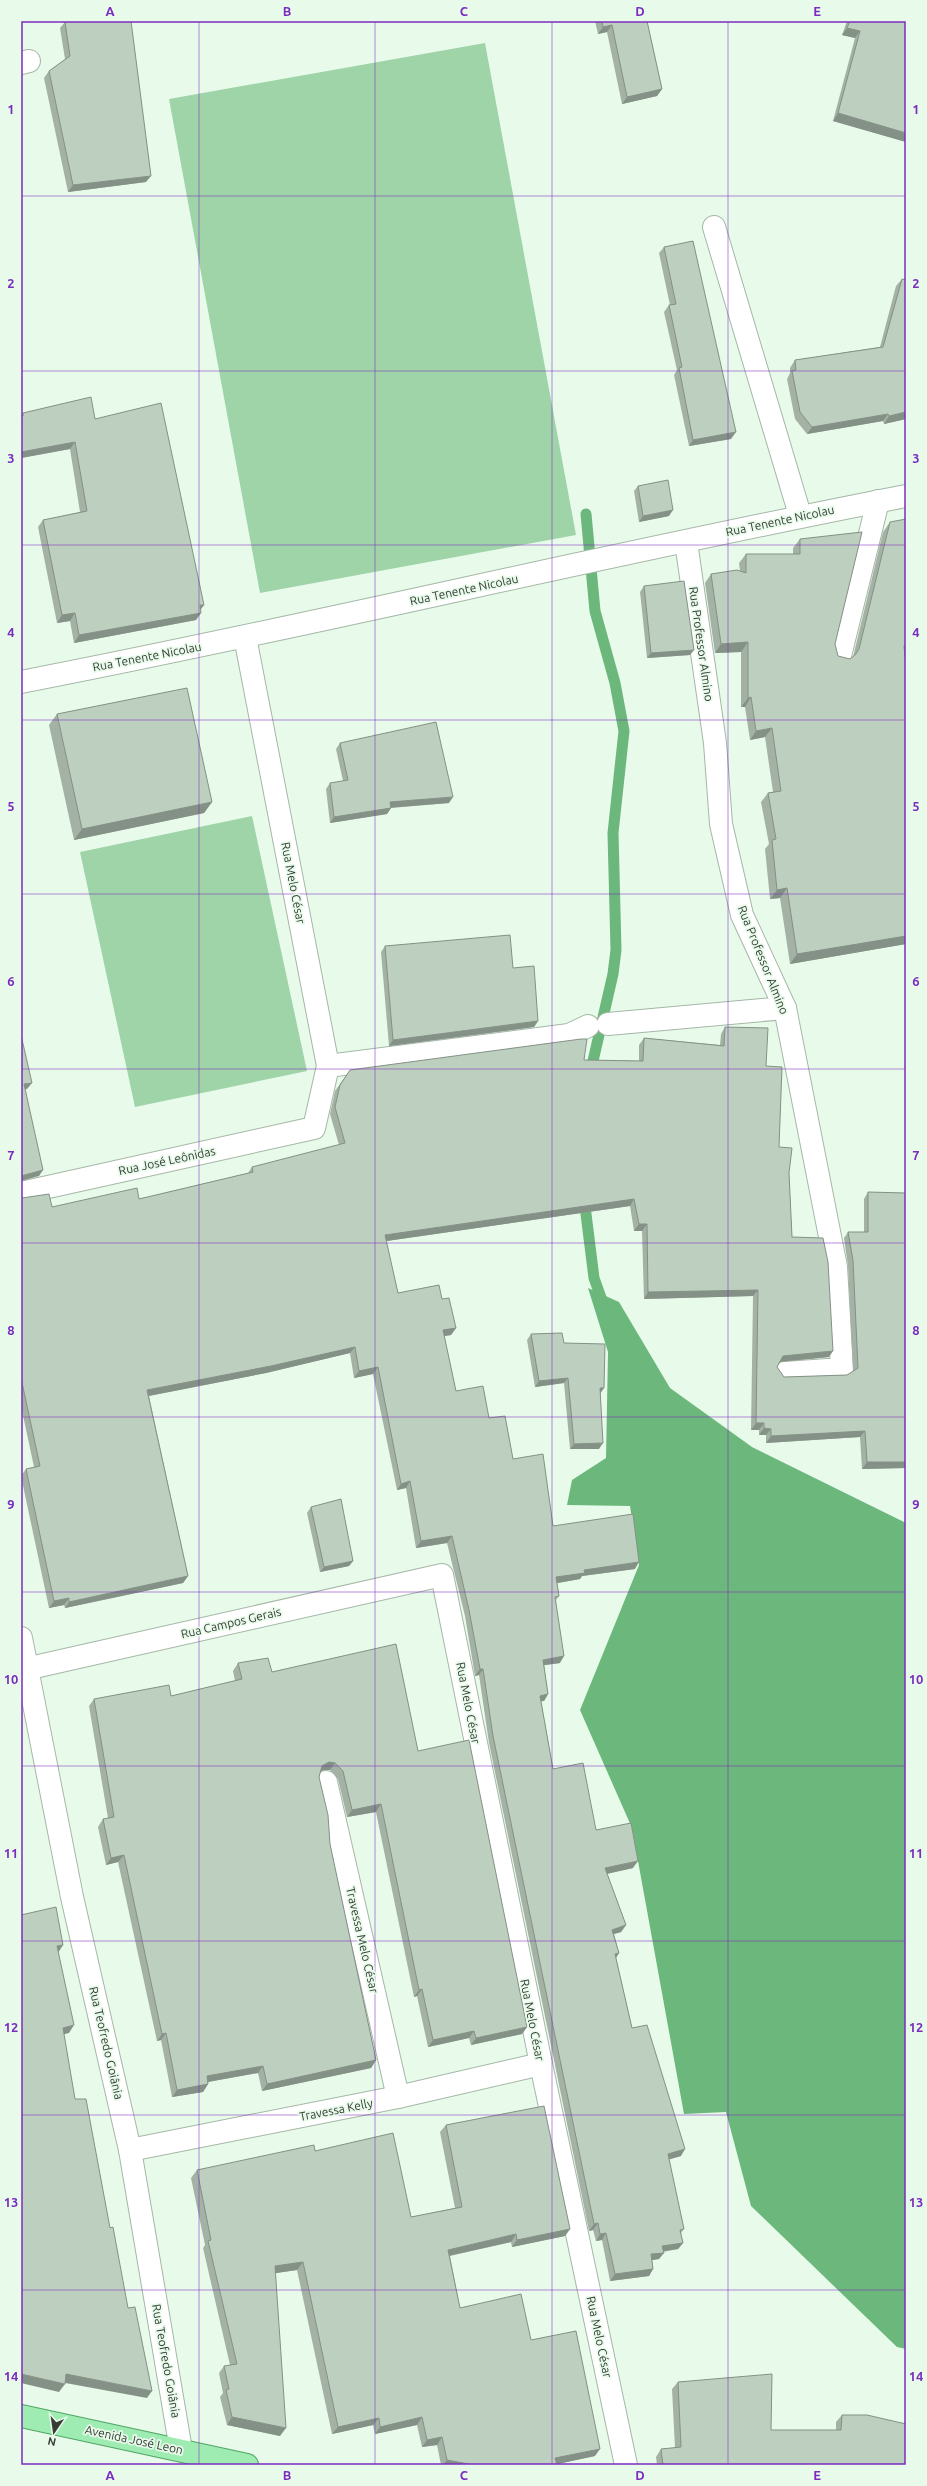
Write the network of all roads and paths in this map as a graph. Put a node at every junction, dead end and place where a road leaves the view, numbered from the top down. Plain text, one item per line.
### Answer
1 (714, 227) dead end
2 (906, 496) edge
3 (878, 501) junction
4 (800, 515) junction
5 (686, 542) junction
6 (246, 637) junction
7 (840, 656) edge
8 (21, 682) edge
9 (785, 1008) junction
10 (328, 1066) junction
11 (314, 1128) joint
12 (21, 1193) edge
13 (785, 1373) dead end
14 (442, 1575) joint
15 (21, 1638) edge
16 (24, 1670) edge
17 (326, 1782) dead end
18 (541, 2064) junction
19 (398, 2097) junction
20 (130, 2150) junction
21 (21, 2416) edge
22 (181, 2450) junction
23 (247, 2465) edge
24 (626, 2465) edge

1 - 4 street
2 - 3 street, Rua Tenente Nicolau
3 - 4 street, Rua Tenente Nicolau
3 - 7 street
4 - 5 street, Rua Tenente Nicolau
5 - 6 street, Rua Tenente Nicolau
5 - 9 street, Rua Professor Almino
6 - 8 street, Rua Tenente Nicolau
6 - 10 street, Rua Melo César
9 - 10 street
9 - 13 street, Rua Professor Almino
10 - 11 street, Rua Melo César
11 - 12 street, Rua José Leônidas
14 - 16 street, Rua Campos Gerais
14 - 18 street, Rua Melo César
15 - 16 street, Rua Teofredo Goiânia
16 - 20 street, Rua Teofredo Goiânia
17 - 19 street, Travessa Melo César
18 - 19 street, Travessa Kelly
18 - 24 street, Rua Melo César
19 - 20 street, Travessa Kelly
20 - 22 street, Rua Teofredo Goiânia
21 - 22 main road, Avenida José Leon
22 - 23 main road, Avenida José Leon

